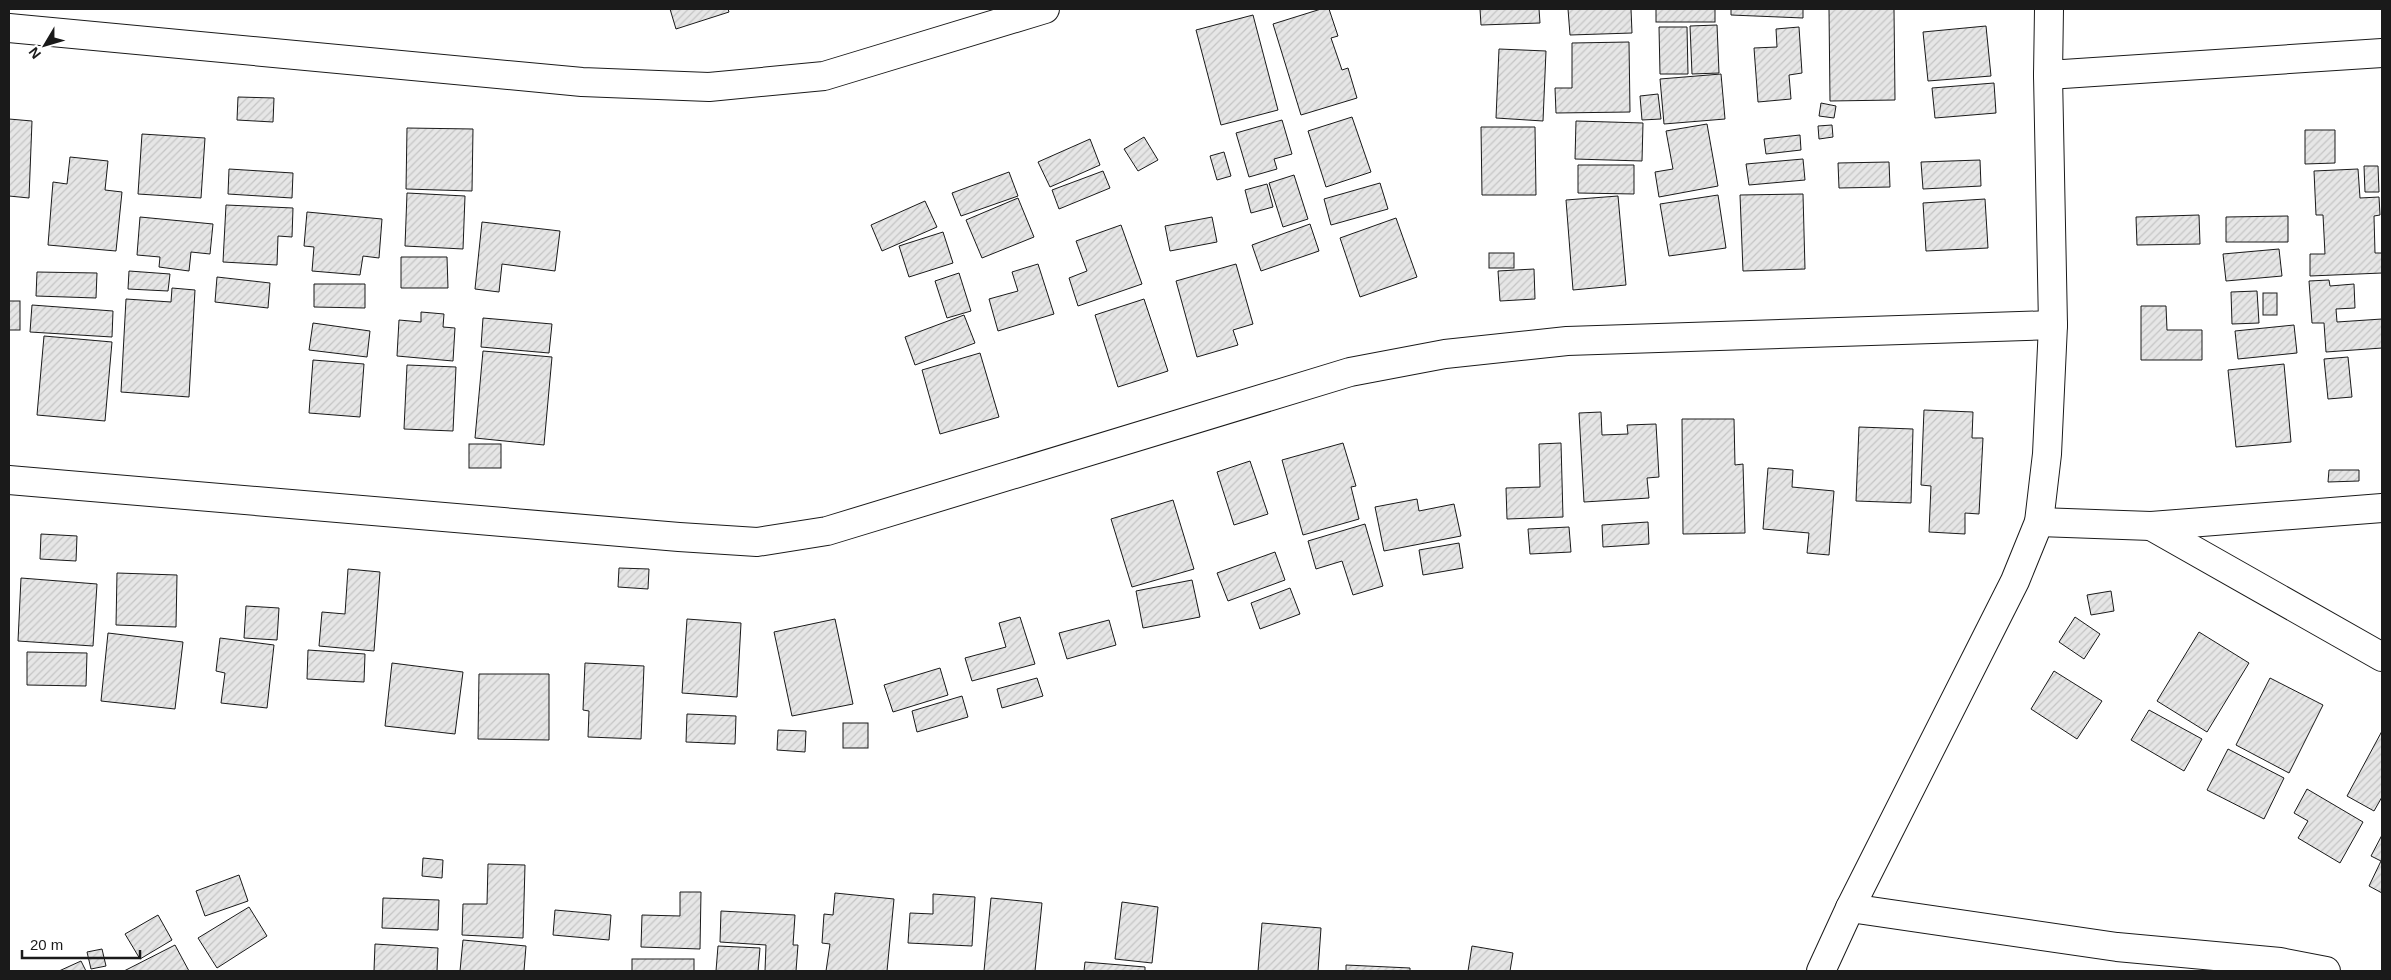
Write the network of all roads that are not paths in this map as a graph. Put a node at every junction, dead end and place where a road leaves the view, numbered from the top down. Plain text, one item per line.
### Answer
1 (1045, 9) edge
2 (2049, 9) edge
3 (9, 28) edge
4 (2382, 53) edge
5 (2048, 75) junction
6 (2054, 325) junction
7 (9, 480) edge
8 (2382, 508) edge
9 (2039, 522) junction
10 (2151, 526) junction
11 (2382, 657) edge
12 (1850, 908) junction
13 (1821, 971) edge
14 (2326, 971) edge

1 - 3 street
2 - 5 street
4 - 5 street
5 - 6 street
6 - 7 street
6 - 9 street
8 - 10 street
9 - 10 street
9 - 12 street
10 - 11 street
12 - 13 street
12 - 14 street

